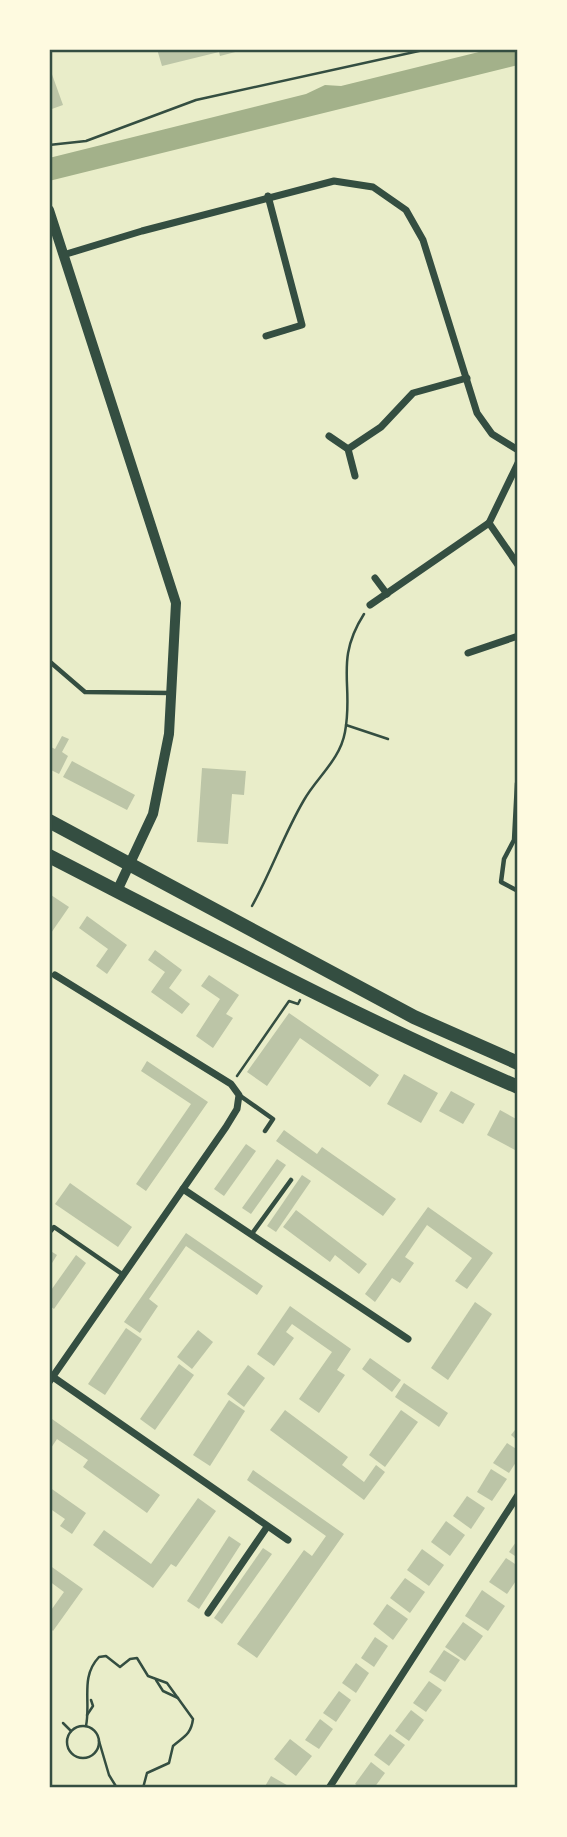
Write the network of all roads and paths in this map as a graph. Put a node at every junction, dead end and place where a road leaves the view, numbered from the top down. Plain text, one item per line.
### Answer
1 (428, 49) edge
2 (49, 145) edge
3 (268, 196) junction
4 (50, 218) edge
5 (63, 255) junction
6 (266, 336) dead end
7 (467, 378) junction
8 (329, 436) dead end
9 (348, 449) junction
10 (518, 450) edge
11 (518, 463) edge
12 (355, 476) dead end
13 (489, 523) junction
14 (518, 565) edge
15 (376, 578) dead end
16 (387, 594) junction
17 (370, 605) joint
18 (518, 636) edge
19 (468, 653) dead end
20 (49, 661) edge
21 (172, 693) junction
22 (346, 725) junction
23 (388, 739) dead end
24 (517, 783) edge
25 (49, 821) edge
26 (49, 856) edge
27 (129, 864) junction
28 (117, 891) junction
29 (518, 891) edge
30 (252, 906) dead end
31 (55, 975) dead end
32 (306, 989) junction
33 (404, 1012) junction
34 (395, 1032) junction
35 (518, 1063) edge
36 (231, 1084) junction
37 (518, 1087) edge
38 (239, 1095) junction
39 (265, 1131) dead end
40 (291, 1180) dead end
41 (183, 1189) junction
42 (49, 1233) edge
43 (251, 1236) junction
44 (122, 1274) junction
45 (408, 1339) dead end
46 (51, 1380) edge
47 (518, 1496) edge
48 (267, 1527) junction
49 (288, 1540) dead end
50 (208, 1613) dead end
51 (156, 1680) junction
52 (178, 1698) junction
53 (62, 1723) dead end
54 (86, 1726) junction
55 (71, 1731) junction
56 (99, 1741) junction
57 (117, 1788) edge
58 (143, 1788) edge
59 (329, 1788) edge

1 - 2 path
3 - 5 street
3 - 6 street
3 - 7 street
4 - 5 street
5 - 21 street
7 - 9 street
7 - 10 street
8 - 9 street
9 - 12 street
11 - 13 street
13 - 14 street
13 - 16 street
15 - 16 street
16 - 17 street
17 - 22 path
18 - 19 street
20 - 21 lane
21 - 27 street
22 - 23 path
22 - 30 path
24 - 29 lane
25 - 27 highway
26 - 28 highway
27 - 28 street
27 - 33 highway
28 - 32 highway
31 - 36 street
32 - 34 highway
32 - 36 path
33 - 34 lane
33 - 35 highway
34 - 37 highway
36 - 38 street
38 - 39 lane
38 - 41 street
40 - 43 lane
41 - 43 street
41 - 44 street
42 - 44 lane
43 - 45 street
44 - 46 street
46 - 48 street
47 - 59 street
48 - 49 street
48 - 50 street
51 - 52 path
51 - 52 path
51 - 54 path
52 - 58 path
53 - 55 path
54 - 55 path
54 - 56 path
55 - 56 path
56 - 57 path

